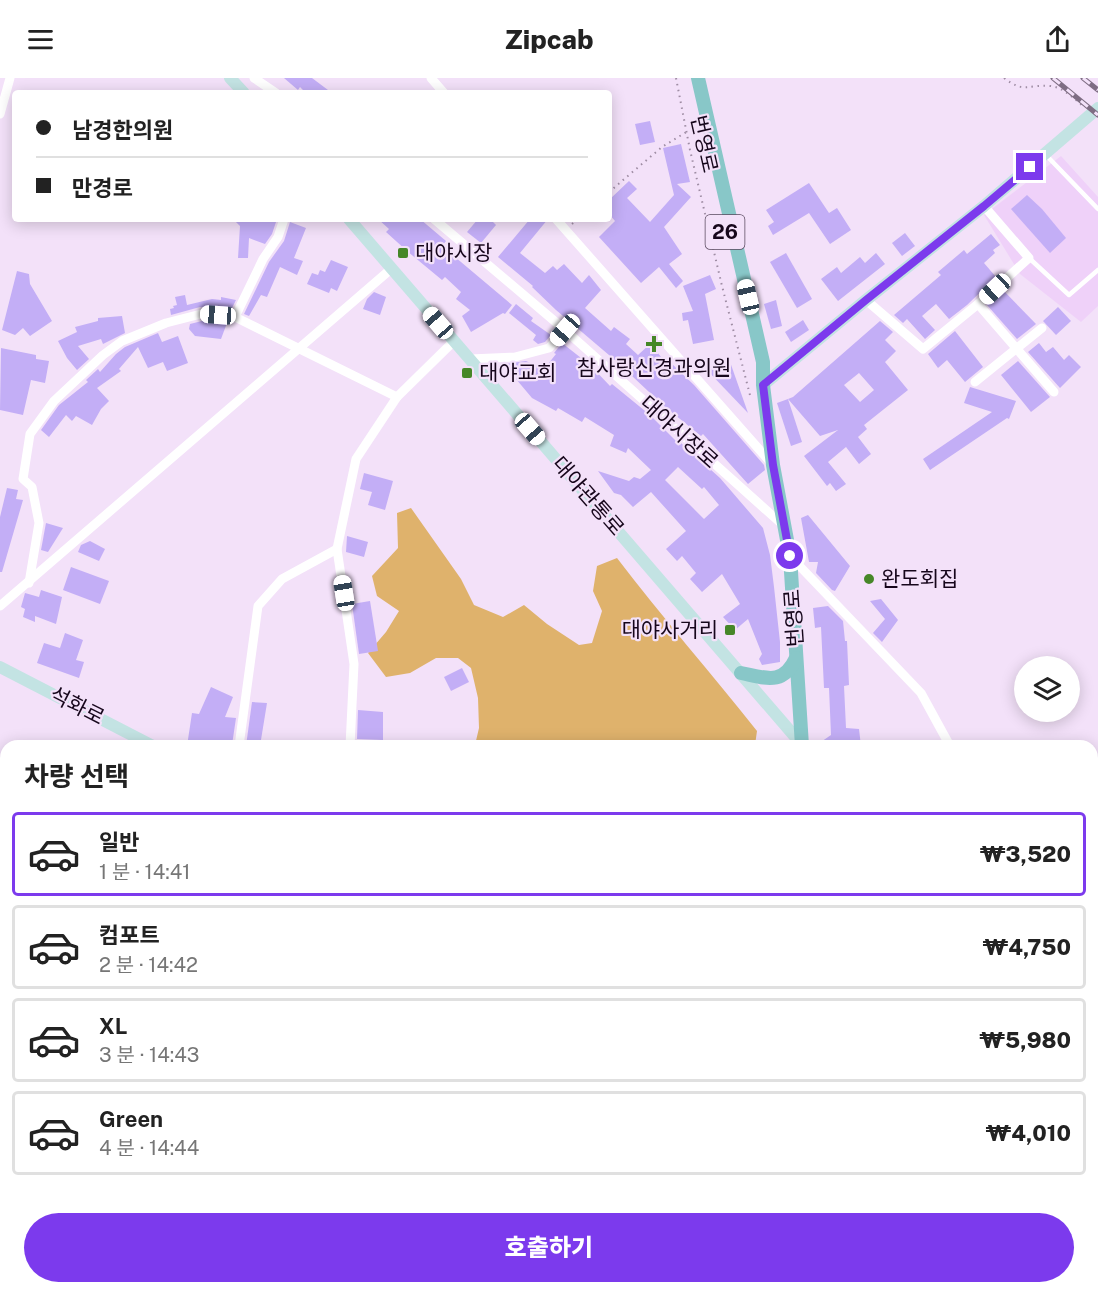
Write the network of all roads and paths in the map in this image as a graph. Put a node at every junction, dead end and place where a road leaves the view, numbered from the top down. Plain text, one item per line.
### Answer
1 (10, 78) edge
2 (230, 78) edge
3 (254, 78) edge
4 (431, 78) edge
5 (675, 78) edge
6 (688, 78) edge
7 (698, 78) edge
8 (1004, 78) edge
9 (241, 90) edge
10 (272, 90) edge
11 (441, 90) edge
12 (1095, 111) edge
13 (0, 114) edge
14 (688, 131) junction
15 (1045, 154) junction
16 (612, 189) edge
17 (984, 206) junction
18 (1098, 209) edge
19 (283, 222) edge
20 (352, 222) edge
21 (438, 222) edge
22 (558, 222) edge
23 (1029, 258) junction
24 (391, 269) junction
25 (1098, 270) edge
26 (866, 300) junction
27 (978, 304) junction
28 (235, 317) junction
29 (1042, 328) dead end
30 (565, 330) junction
31 (454, 341) junction
32 (299, 348) junction
33 (1018, 349) junction
34 (470, 359) junction
35 (975, 382) dead end
36 (763, 385) junction
37 (1054, 392) dead end
38 (397, 397) junction
39 (752, 403) dead end
40 (773, 465) junction
41 (786, 528) junction
42 (337, 549) junction
43 (790, 556) junction
44 (29, 583) junction
45 (0, 606) edge
46 (796, 656) junction
47 (0, 667) edge
48 (741, 673) junction
49 (141, 740) edge
50 (240, 740) edge
51 (350, 740) edge
52 (798, 740) edge
53 (802, 740) edge
54 (947, 740) edge

1 - 13 street
2 - 9 main road
3 - 10 street
4 - 11 street
5 - 14 path
6 - 36 main road, 번영로 / 26
7 - 36 main road, 번영로 / 26
8 - 12 path
12 - 15 main road
14 - 16 path
14 - 39 path
15 - 17 main road
15 - 18 lane
17 - 23 street
17 - 26 main road
19 - 28 street
20 - 24 main road, 대야관통로
21 - 30 street, 대야시장로
22 - 40 street
23 - 25 lane
23 - 27 street
24 - 31 main road, 대야관통로
24 - 32 street
26 - 27 street
26 - 36 main road
27 - 33 street
28 - 32 street
28 - 44 street
29 - 33 street
30 - 34 street
30 - 41 street, 대야시장로
31 - 34 main road, 대야관통로
31 - 38 street
32 - 38 street
32 - 44 street
33 - 35 street
33 - 37 street
34 - 48 main road, 대야관통로
36 - 40 main road, 번영로 / 26
38 - 42 street
40 - 41 main road, 번영로 / 26
41 - 43 main road, 번영로 / 26
42 - 50 street
42 - 51 street
43 - 46 main road, 번영로 / 26
43 - 54 street
44 - 45 street
46 - 48 main road
46 - 53 main road, 번영로 / 26
47 - 49 main road, 석화로
48 - 52 main road, 대야관통로

